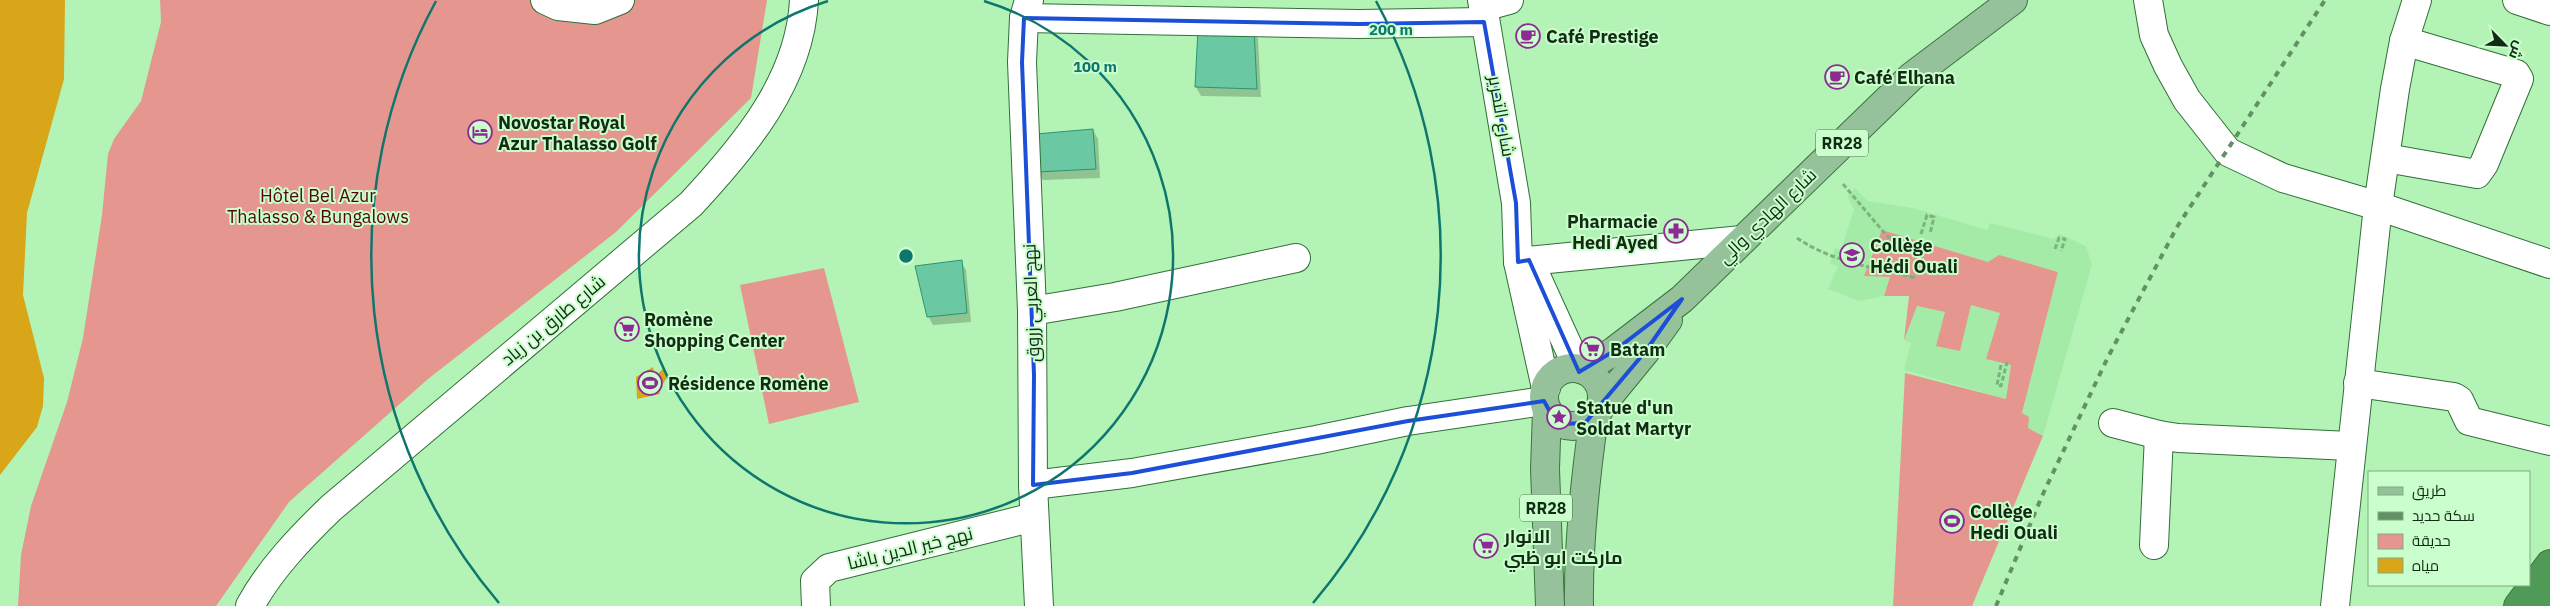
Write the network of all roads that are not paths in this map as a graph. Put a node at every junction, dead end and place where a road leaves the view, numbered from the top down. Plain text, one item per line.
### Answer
1 (545, 0) edge
2 (620, 0) edge
3 (804, 0) edge
4 (2013, 0) edge
5 (2148, 0) edge
6 (2417, 0) edge
7 (2517, 0) edge
8 (1490, 7) edge
9 (1027, 9) edge
10 (2550, 11) edge
11 (2404, 41) junction
12 (2386, 158) junction
13 (2378, 206) junction
14 (1742, 240) junction
15 (1296, 258) dead end
16 (1524, 261) junction
17 (2550, 264) edge
18 (1682, 299) junction
19 (1032, 311) junction
20 (1580, 369) junction
21 (2358, 383) junction
22 (1546, 400) junction
23 (1597, 412) junction
24 (2113, 423) dead end
25 (2159, 435) junction
26 (2550, 441) edge
27 (2350, 446) junction
28 (1033, 485) junction
29 (1034, 518) junction
30 (2154, 546) dead end
31 (2550, 564) edge
32 (2550, 602) edge
33 (250, 606) edge
34 (816, 606) edge
35 (1039, 606) edge
36 (1550, 606) edge
37 (1578, 606) edge
38 (2335, 606) edge
39 (2518, 606) edge
40 (2547, 606) edge

1 - 2 street
3 - 33 street, شارع طارق بن زياد
4 - 14 main road, شارع الهادي والي / RR28
5 - 13 street
6 - 11 street
7 - 10 street
8 - 9 street
8 - 16 street, شارع التحرير
9 - 19 street, نهج العربي زروق
11 - 12 street
11 - 12 street
12 - 13 street
13 - 17 street
13 - 21 street
14 - 16 street
14 - 18 main road, شارع الهادي والي / RR28
15 - 19 street
16 - 20 street, شارع التحرير
16 - 22 street, شارع التحرير
18 - 20 main road, شارع الهادي والي / RR28
18 - 23 main road, شارع الهادي والي / RR28
19 - 28 street, نهج العربي زروق
20 - 22 main road, RR28
20 - 23 main road, RR28
21 - 26 street
21 - 27 street
22 - 23 main road
22 - 28 street
22 - 36 main road, RR28
23 - 37 main road, RR28
24 - 25 street
25 - 27 street
25 - 30 street
27 - 38 street
28 - 29 street, نهج العربي زروق
29 - 34 street, نهج خير الدين باشا
29 - 35 street, نهج العربي زروق
31 - 39 highway
32 - 40 highway

